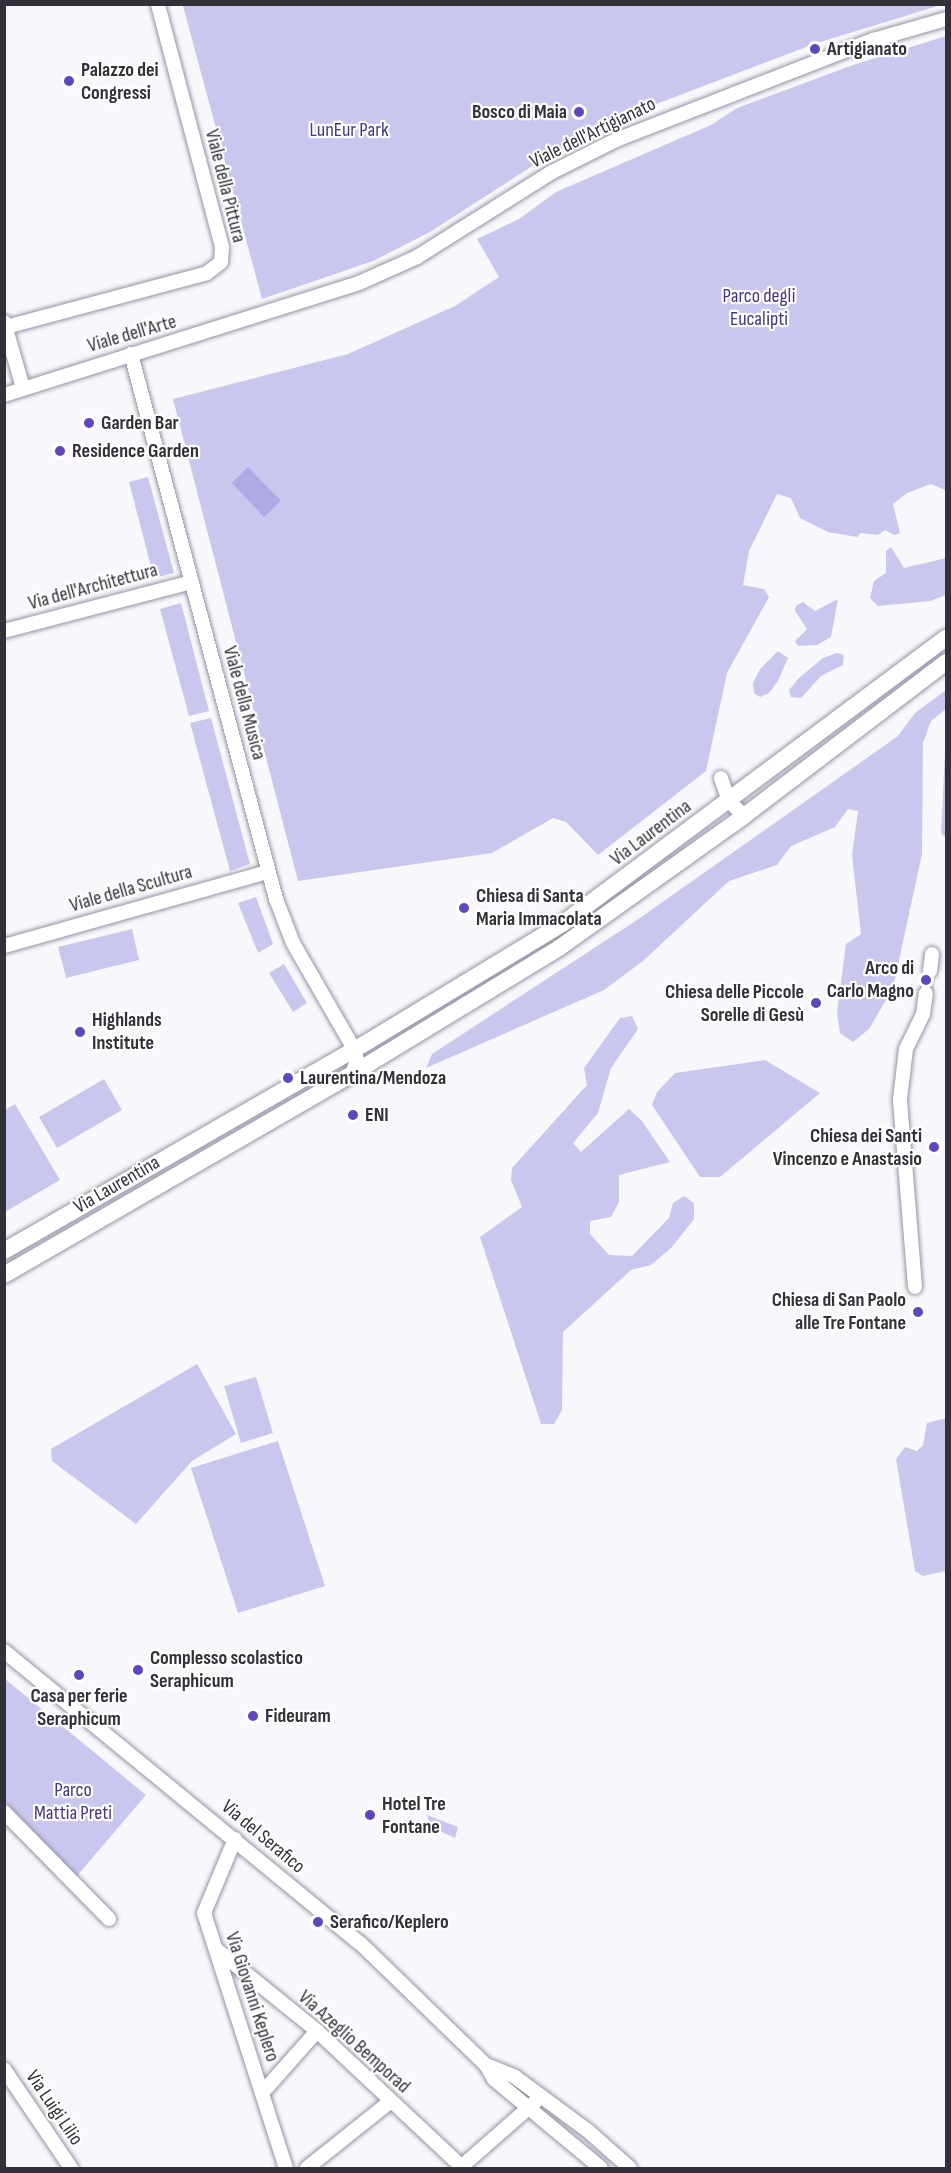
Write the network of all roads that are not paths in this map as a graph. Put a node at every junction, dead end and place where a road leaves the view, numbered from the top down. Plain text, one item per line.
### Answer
1 (158, 4) edge
2 (946, 19) edge
3 (271, 314) joint
4 (5, 324) edge
5 (131, 354) junction
6 (23, 388) junction
7 (4, 395) edge
8 (192, 582) junction
9 (4, 631) edge
10 (946, 638) edge
11 (946, 662) edge
12 (721, 778) dead end
13 (729, 801) junction
14 (744, 816) junction
15 (268, 872) junction
16 (4, 946) edge
17 (932, 954) dead end
18 (930, 971) tunnel mouth
19 (926, 993) tunnel mouth
20 (354, 1049) junction
21 (352, 1074) junction
22 (242, 1114) junction
23 (252, 1131) junction
24 (4, 1251) edge
25 (4, 1275) edge
26 (915, 1287) dead end
27 (4, 1651) edge
28 (4, 1812) edge
29 (235, 1839) junction
30 (109, 1920) dead end
31 (217, 1950) junction
32 (316, 2031) junction
33 (486, 2065) junction
34 (4, 2069) edge
35 (262, 2093) junction
36 (540, 2096) junction
37 (391, 2101) junction
38 (529, 2109) junction
39 (461, 2168) edge
40 (71, 2169) edge
41 (286, 2169) edge
42 (307, 2169) edge
43 (601, 2169) edge
44 (630, 2169) edge

1 - 4 street, Viale della Pittura
2 - 3 street, Viale dell'Artigianato
3 - 5 street, Viale dell'Arte
4 - 6 street
5 - 6 street, Viale dell'Arte
5 - 8 street, Viale della Musica
6 - 7 street, Viale dell'Arte
8 - 9 street, Via dell'Architettura
8 - 15 street, Viale della Musica
10 - 13 main road, Via Laurentina
11 - 14 main road, Via Laurentina
12 - 13 street
13 - 14 street
13 - 20 main road, Via Laurentina
14 - 21 main road, Via Laurentina
15 - 16 street, Viale della Scultura
15 - 20 street, Viale della Musica
17 - 18 street
19 - 26 street
20 - 21 street
20 - 22 main road, Via Laurentina
21 - 23 main road, Via Laurentina
22 - 23 street
22 - 24 main road, Via Laurentina
23 - 25 main road, Via Laurentina
27 - 29 street, Via del Serafico
28 - 30 street
29 - 31 street, Via Giovanni Keplero
29 - 33 street, Via del Serafico
31 - 32 street, Via Azeglio Bemporad
31 - 35 street, Via Giovanni Keplero
32 - 35 street
32 - 37 street, Via Azeglio Bemporad
33 - 36 street, Via del Serafico
33 - 38 street, Via del Serafico
34 - 40 street, Via Luigi Lilio
35 - 41 street, Via Giovanni Keplero
36 - 38 street
36 - 44 street, Via del Serafico
37 - 39 street, Via Azeglio Bemporad
37 - 42 street
38 - 39 street
38 - 43 street, Via del Serafico

